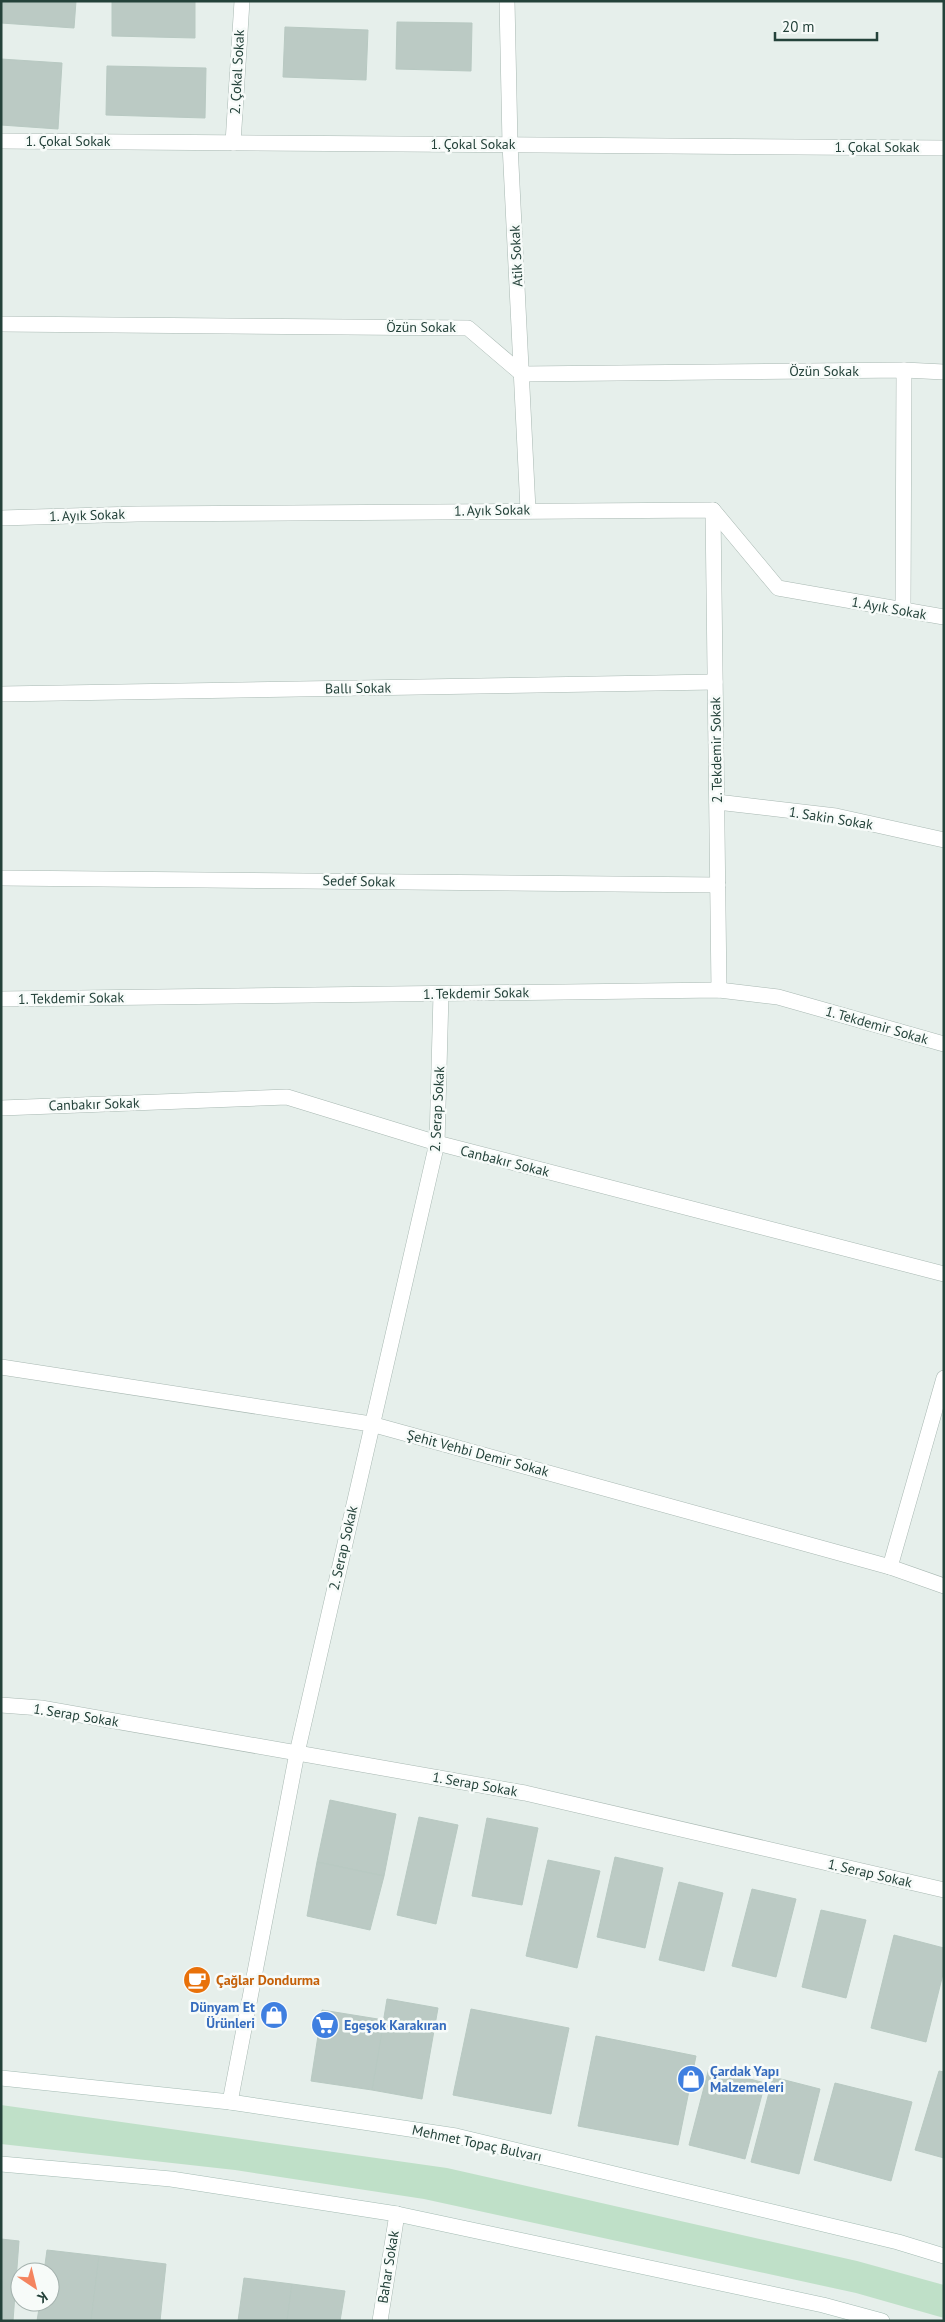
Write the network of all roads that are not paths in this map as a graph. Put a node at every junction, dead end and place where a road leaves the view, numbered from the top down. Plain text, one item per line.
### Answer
1 (242, 1) edge
2 (507, 1) edge
3 (1, 141) edge
4 (233, 142) junction
5 (510, 144) junction
6 (944, 148) edge
7 (1, 324) edge
8 (904, 370) junction
9 (944, 372) edge
10 (522, 374) junction
11 (528, 510) junction
12 (713, 510) junction
13 (1, 518) edge
14 (903, 610) junction
15 (944, 617) edge
16 (715, 682) junction
17 (1, 694) edge
18 (716, 802) junction
19 (944, 840) edge
20 (1, 878) edge
21 (718, 885) junction
22 (719, 990) junction
23 (442, 994) junction
24 (1, 999) edge
25 (944, 1044) edge
26 (1, 1108) edge
27 (437, 1144) junction
28 (944, 1274) edge
29 (1, 1367) edge
30 (944, 1378) edge
31 (372, 1424) junction
32 (890, 1567) junction
33 (944, 1586) edge
34 (1, 1705) edge
35 (297, 1753) junction
36 (944, 1890) edge
37 (1, 2078) edge
38 (230, 2102) junction
39 (1, 2164) edge
40 (396, 2214) junction
41 (944, 2256) edge
42 (380, 2321) edge
43 (882, 2321) edge

1 - 4 street, 2. Çokal Sokak
2 - 5 street, Atik Sokak
3 - 4 street, 1. Çokal Sokak
4 - 5 street, 1. Çokal Sokak
5 - 6 street, 1. Çokal Sokak
5 - 10 street, Atik Sokak
7 - 10 street, Özün Sokak
8 - 9 street, Özün Sokak
8 - 10 street, Özün Sokak
8 - 14 street
10 - 11 street, Atik Sokak
11 - 12 street, 1. Ayık Sokak
11 - 13 street, 1. Ayık Sokak
12 - 14 street, 1. Ayık Sokak
12 - 16 street, 2. Tekdemir Sokak
14 - 15 street, 1. Ayık Sokak
16 - 17 street, Ballı Sokak
16 - 18 street, 2. Tekdemir Sokak
18 - 19 street, 1. Sakin Sokak
18 - 21 street, 2. Tekdemir Sokak
20 - 21 street, Sedef Sokak
21 - 22 street, 2. Tekdemir Sokak
22 - 23 street, 1. Tekdemir Sokak
22 - 25 street, 1. Tekdemir Sokak
23 - 24 street, 1. Tekdemir Sokak
23 - 27 street, 2. Serap Sokak
26 - 27 street, Canbakır Sokak
27 - 28 street, Canbakır Sokak
27 - 31 street, 2. Serap Sokak
29 - 31 street, Şehit Vehbi Demir Sokak
30 - 32 street
31 - 32 street, Şehit Vehbi Demir Sokak
31 - 35 street, 2. Serap Sokak
32 - 33 street, Şehit Vehbi Demir Sokak
34 - 35 street, 1. Serap Sokak
35 - 36 street, 1. Serap Sokak
35 - 38 street, 2. Serap Sokak
37 - 38 street, Mehmet Topaç Bulvarı
38 - 41 street, Mehmet Topaç Bulvarı
39 - 40 street
40 - 42 street, Bahar Sokak
40 - 43 street

